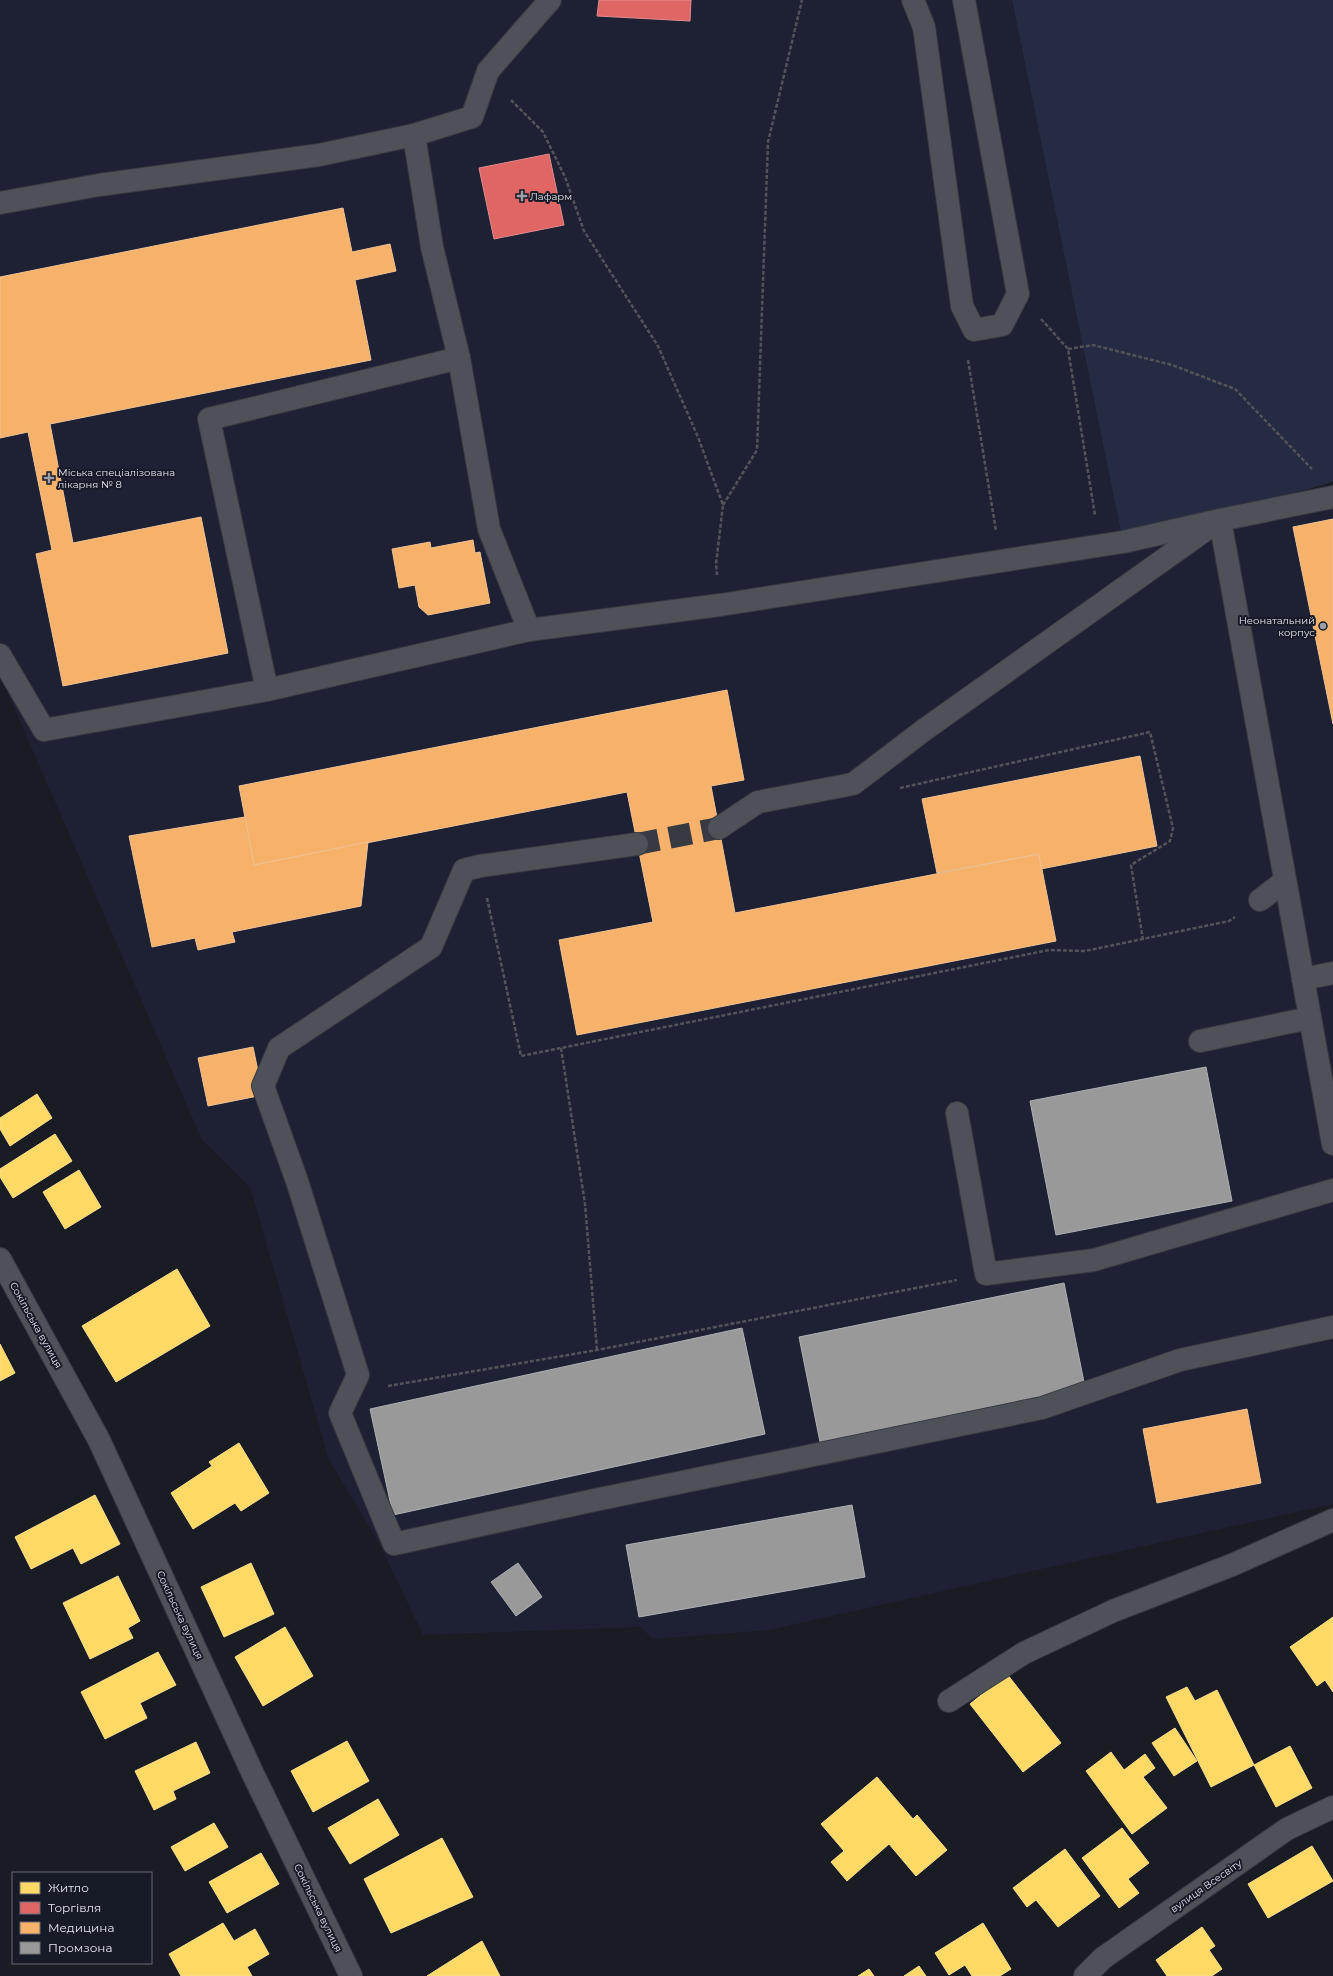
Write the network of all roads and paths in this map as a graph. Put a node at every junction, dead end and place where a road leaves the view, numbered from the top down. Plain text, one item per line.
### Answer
1 (550, 0) edge
2 (802, 0) edge
3 (913, 0) edge
4 (964, 0) edge
5 (488, 71) junction
6 (414, 135) junction
7 (0, 202) edge
8 (1018, 294) junction
9 (1068, 349) junction
10 (459, 358) junction
11 (968, 364) dead end
12 (1317, 474) dead end
13 (1333, 497) edge
14 (723, 505) junction
15 (1094, 513) dead end
16 (1220, 520) junction
17 (997, 536) dead end
18 (720, 605) junction
19 (529, 630) junction
20 (0, 655) edge
21 (267, 690) junction
22 (899, 789) dead end
23 (719, 828) tunnel mouth
24 (637, 844) tunnel mouth
25 (480, 866) junction
26 (1285, 881) junction
27 (1260, 900) joint
28 (1143, 940) junction
29 (1333, 973) edge
30 (1303, 979) junction
31 (1310, 1018) junction
32 (1200, 1041) dead end
33 (561, 1048) junction
34 (957, 1113) dead end
35 (1333, 1144) edge
36 (1333, 1190) edge
37 (0, 1260) edge
38 (986, 1274) junction
39 (1333, 1327) edge
40 (597, 1350) junction
41 (350, 1393) junction
42 (1333, 1520) edge
43 (949, 1701) dead end
44 (1333, 1807) edge
45 (351, 1976) edge
46 (1086, 1976) edge

1 - 5 street
2 - 14 path
3 - 8 street
4 - 8 street
5 - 6 street
5 - 14 path
6 - 7 street
6 - 10 street
8 - 9 path
9 - 12 path
9 - 15 path
10 - 19 street
10 - 21 street
11 - 17 path
13 - 16 street
14 - 18 path
16 - 18 street
16 - 23 street
16 - 26 street
18 - 19 street
19 - 21 street
20 - 21 street
22 - 28 path
24 - 25 street
25 - 33 path
25 - 41 street
26 - 27 street
26 - 30 street
27 - 28 path
28 - 33 path
29 - 30 street
30 - 31 street
31 - 32 street
31 - 35 street
33 - 40 path
34 - 38 street
36 - 38 street
37 - 45 street, Сокільська вулиця
38 - 40 path
39 - 41 street
40 - 41 path
42 - 43 street
44 - 46 street, вулиця Всесвіту

